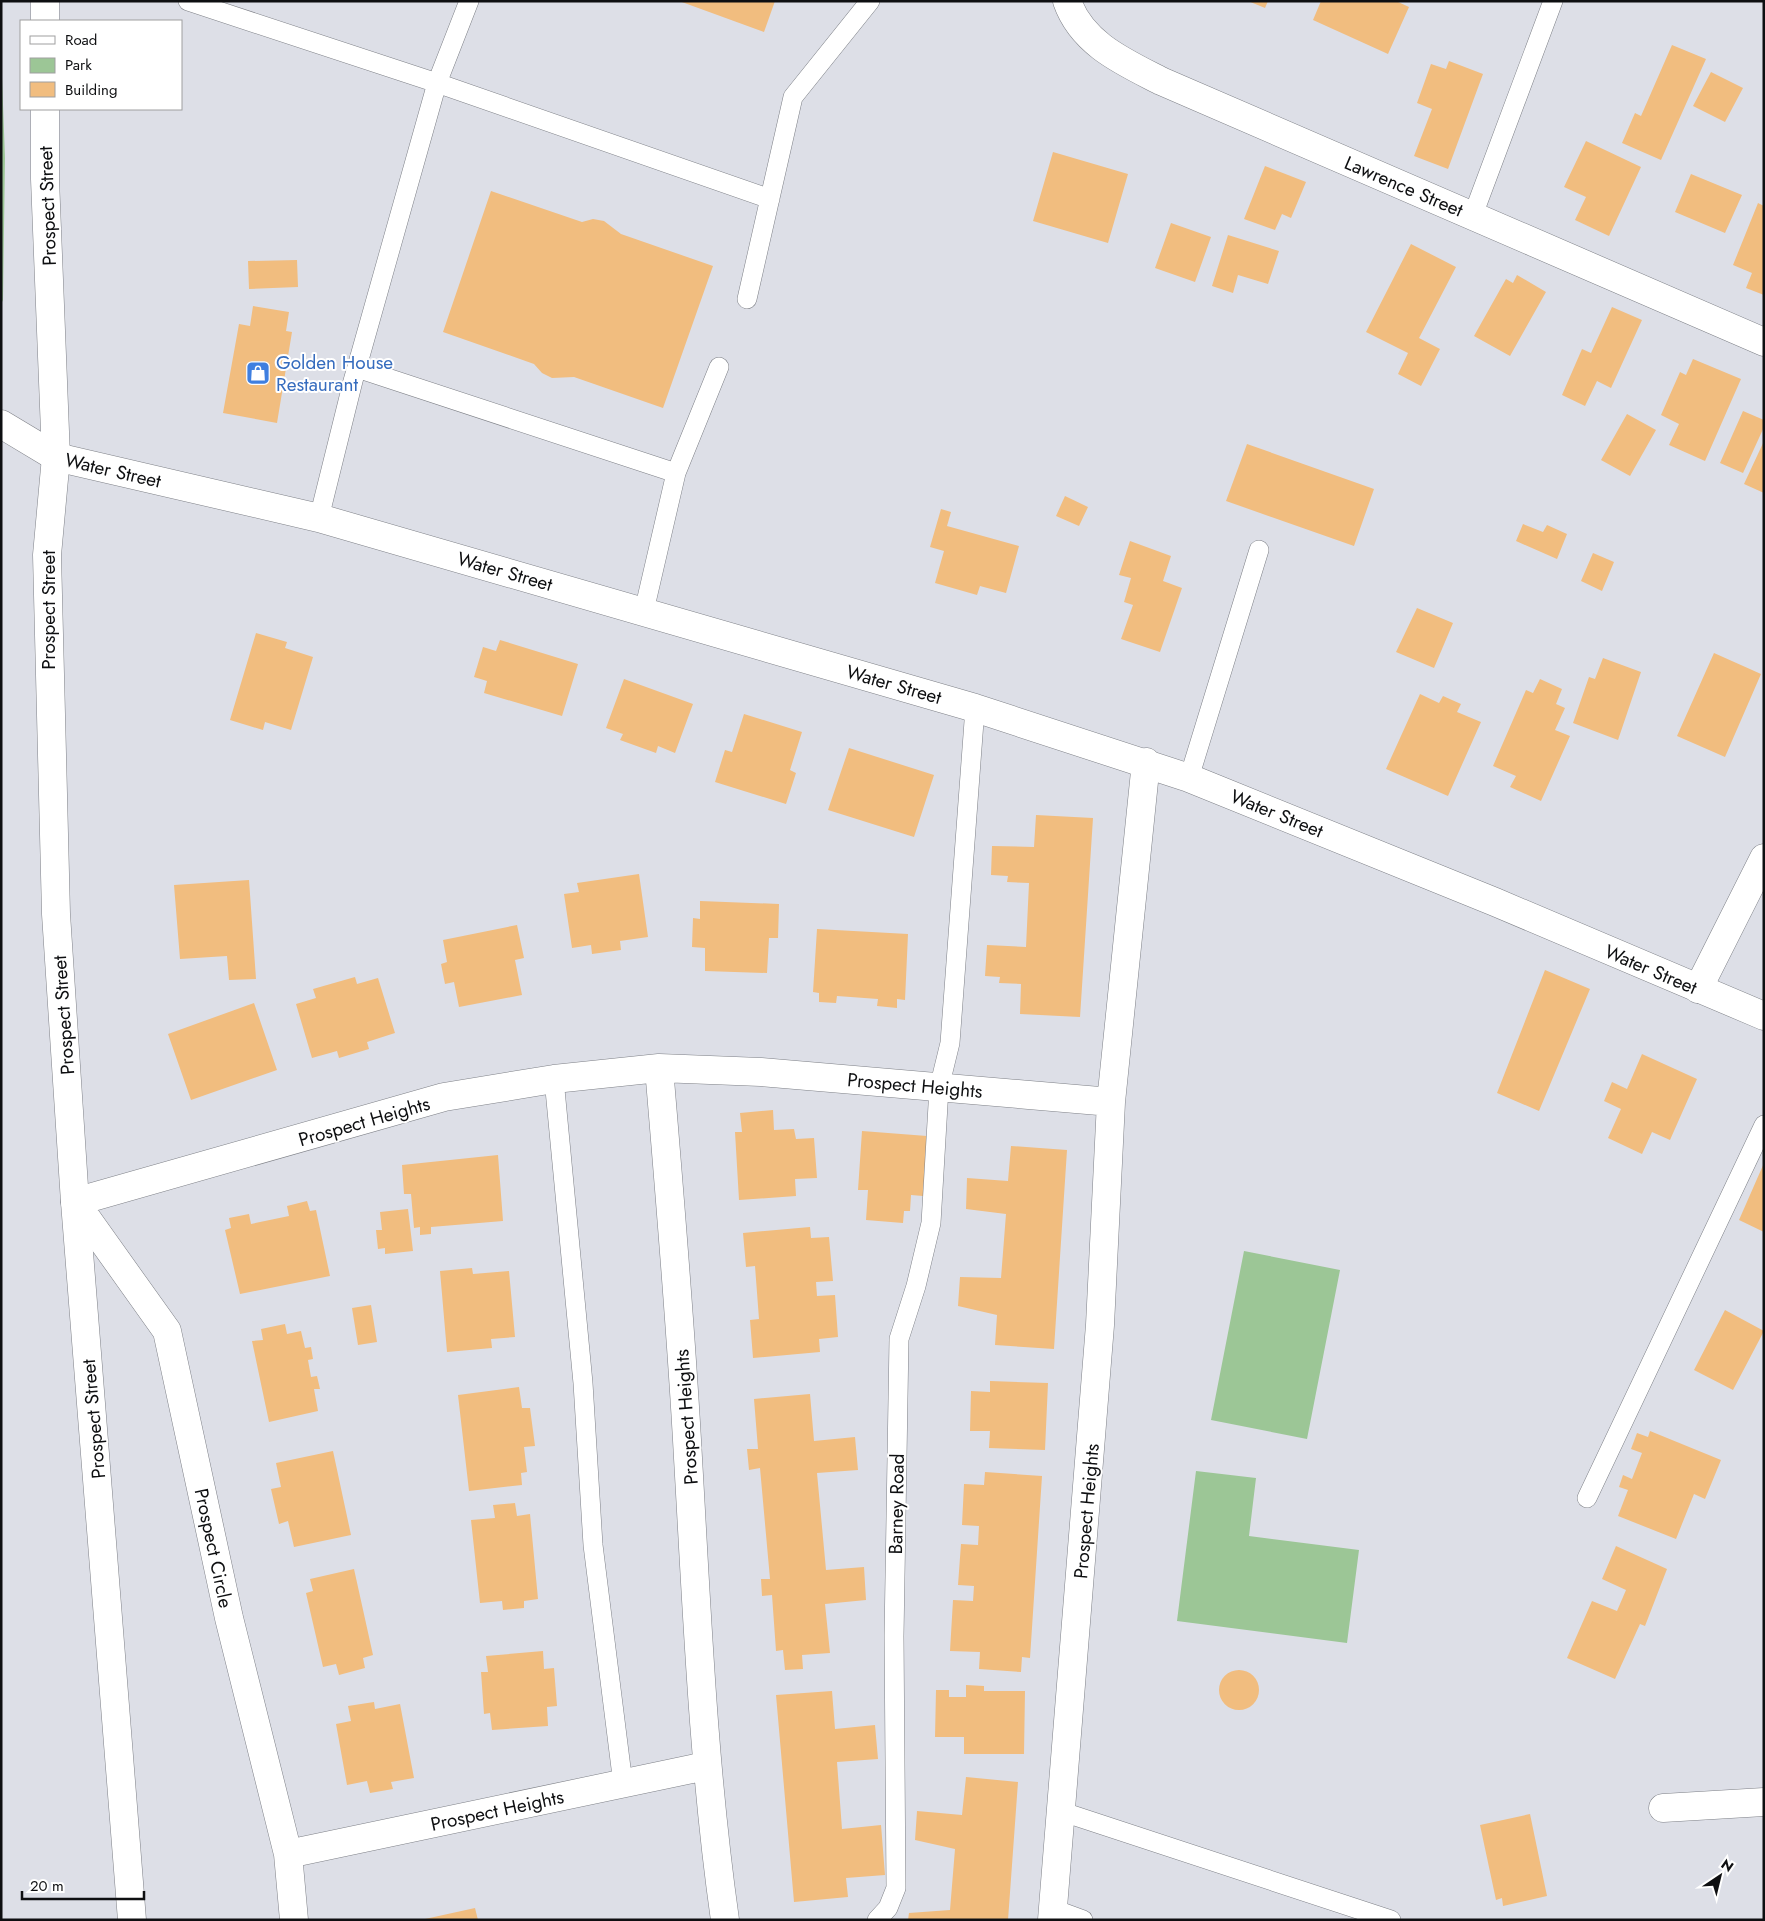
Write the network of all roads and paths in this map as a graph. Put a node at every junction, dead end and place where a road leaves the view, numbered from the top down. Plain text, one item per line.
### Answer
1 (45, 1) edge
2 (188, 1) edge
3 (469, 1) edge
4 (870, 1) edge
5 (1067, 1) edge
6 (1553, 1) edge
7 (45, 20) edge
8 (438, 83) junction
9 (45, 110) edge
10 (770, 199) junction
11 (1473, 215) junction
12 (747, 299) dead end
13 (1764, 342) edge
14 (719, 367) dead end
15 (357, 368) junction
16 (1, 424) edge
17 (56, 457) junction
18 (676, 473) junction
19 (320, 518) junction
20 (1259, 550) dead end
21 (644, 611) junction
22 (975, 708) junction
23 (1146, 762) junction
24 (1189, 778) junction
25 (1764, 858) edge
26 (1698, 989) junction
27 (1764, 1016) edge
28 (659, 1068) junction
29 (554, 1079) junction
30 (939, 1088) junction
31 (1111, 1102) junction
32 (1764, 1125) edge
33 (75, 1202) junction
34 (1587, 1498) dead end
35 (706, 1766) junction
36 (623, 1784) junction
37 (1764, 1802) edge
38 (1663, 1808) dead end
39 (1060, 1811) junction
40 (288, 1854) junction
41 (1053, 1914) edge
42 (132, 1920) edge
43 (294, 1920) edge
44 (725, 1920) edge
45 (877, 1920) edge
46 (1083, 1920) edge
47 (1391, 1920) edge

1 - 7 street
2 - 8 lane
3 - 8 lane
4 - 10 lane
5 - 11 street, Lawrence Street
6 - 11 lane
8 - 10 lane
8 - 15 lane
9 - 17 street, Prospect Street
10 - 12 lane
11 - 13 street, Lawrence Street
14 - 18 lane
15 - 18 lane
15 - 19 lane
16 - 17 street, Water Street
17 - 19 street, Water Street
17 - 33 street, Prospect Street
18 - 21 lane
19 - 21 street, Water Street
20 - 24 lane
21 - 22 street, Water Street
22 - 23 street, Water Street
22 - 30 lane, Barney Road
23 - 24 street, Water Street
23 - 31 street, Prospect Heights
24 - 26 street, Water Street
25 - 26 street
26 - 27 street, Water Street
28 - 29 street, Prospect Heights
28 - 30 street, Prospect Heights
28 - 35 street, Prospect Heights
29 - 33 street, Prospect Heights
29 - 36 lane
30 - 31 street, Prospect Heights
30 - 45 lane, Barney Road
31 - 39 street, Prospect Heights
32 - 34 lane
33 - 40 street, Prospect Circle
33 - 42 street, Prospect Street
35 - 36 street, Prospect Heights
35 - 44 street, Prospect Heights
36 - 40 street, Prospect Heights
37 - 38 street
39 - 41 street, Prospect Heights
39 - 47 lane
40 - 43 street, Prospect Circle
41 - 46 lane

